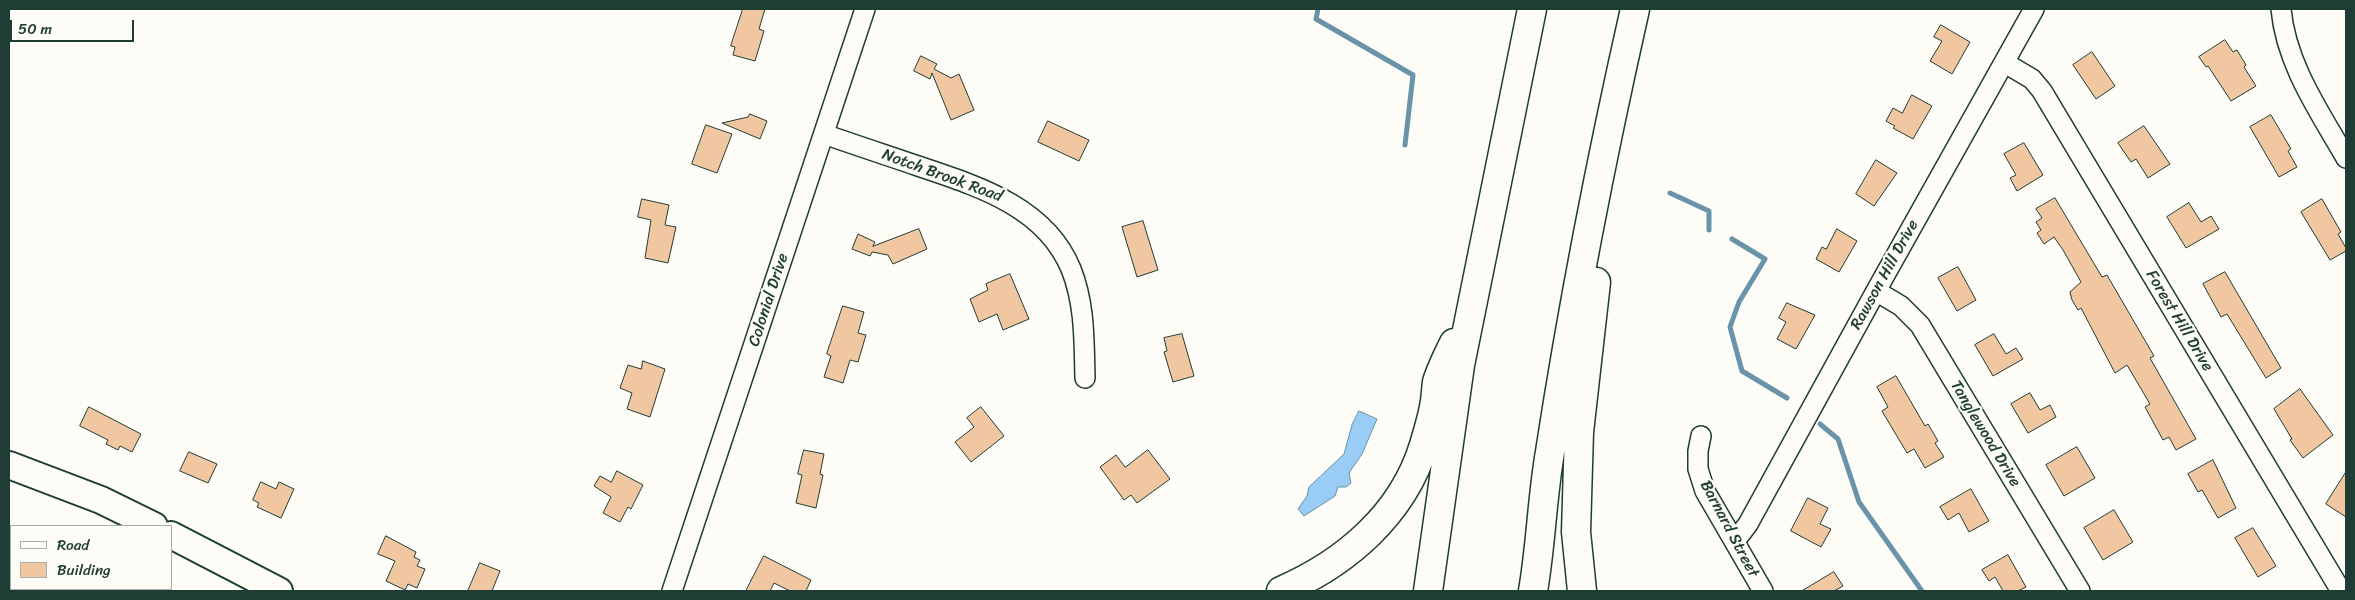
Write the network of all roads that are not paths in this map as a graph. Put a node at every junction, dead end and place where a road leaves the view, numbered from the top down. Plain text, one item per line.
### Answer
1 (865, 9) edge
2 (1532, 9) edge
3 (1635, 9) edge
4 (2034, 9) edge
5 (2281, 9) edge
6 (2005, 63) junction
7 (824, 134) junction
8 (1609, 137) junction
9 (2346, 158) edge
10 (1876, 291) junction
11 (1472, 300) junction
12 (1085, 378) dead end
13 (1701, 436) dead end
14 (9, 465) edge
15 (152, 525) edge
16 (172, 536) edge
17 (1735, 541) junction
18 (279, 591) edge
19 (672, 591) edge
20 (1281, 591) edge
21 (1428, 591) edge
22 (1533, 591) edge
23 (1582, 591) edge
24 (1762, 591) edge
25 (2080, 591) edge
26 (2341, 591) edge

1 - 7 street, Colonial Drive
2 - 11 highway
3 - 8 highway
4 - 6 street, Rawson Hill Drive
5 - 9 street
6 - 10 street, Rawson Hill Drive
6 - 26 street, Forest Hill Drive
7 - 12 street, Notch Brook Road
7 - 19 street, Colonial Drive
8 - 22 highway
8 - 23 highway
10 - 17 street, Rawson Hill Drive
10 - 25 street, Tanglewood Drive
11 - 20 highway
11 - 21 highway
13 - 17 street, Barnard Street
14 - 15 street
16 - 18 street
17 - 24 street, Barnard Street

